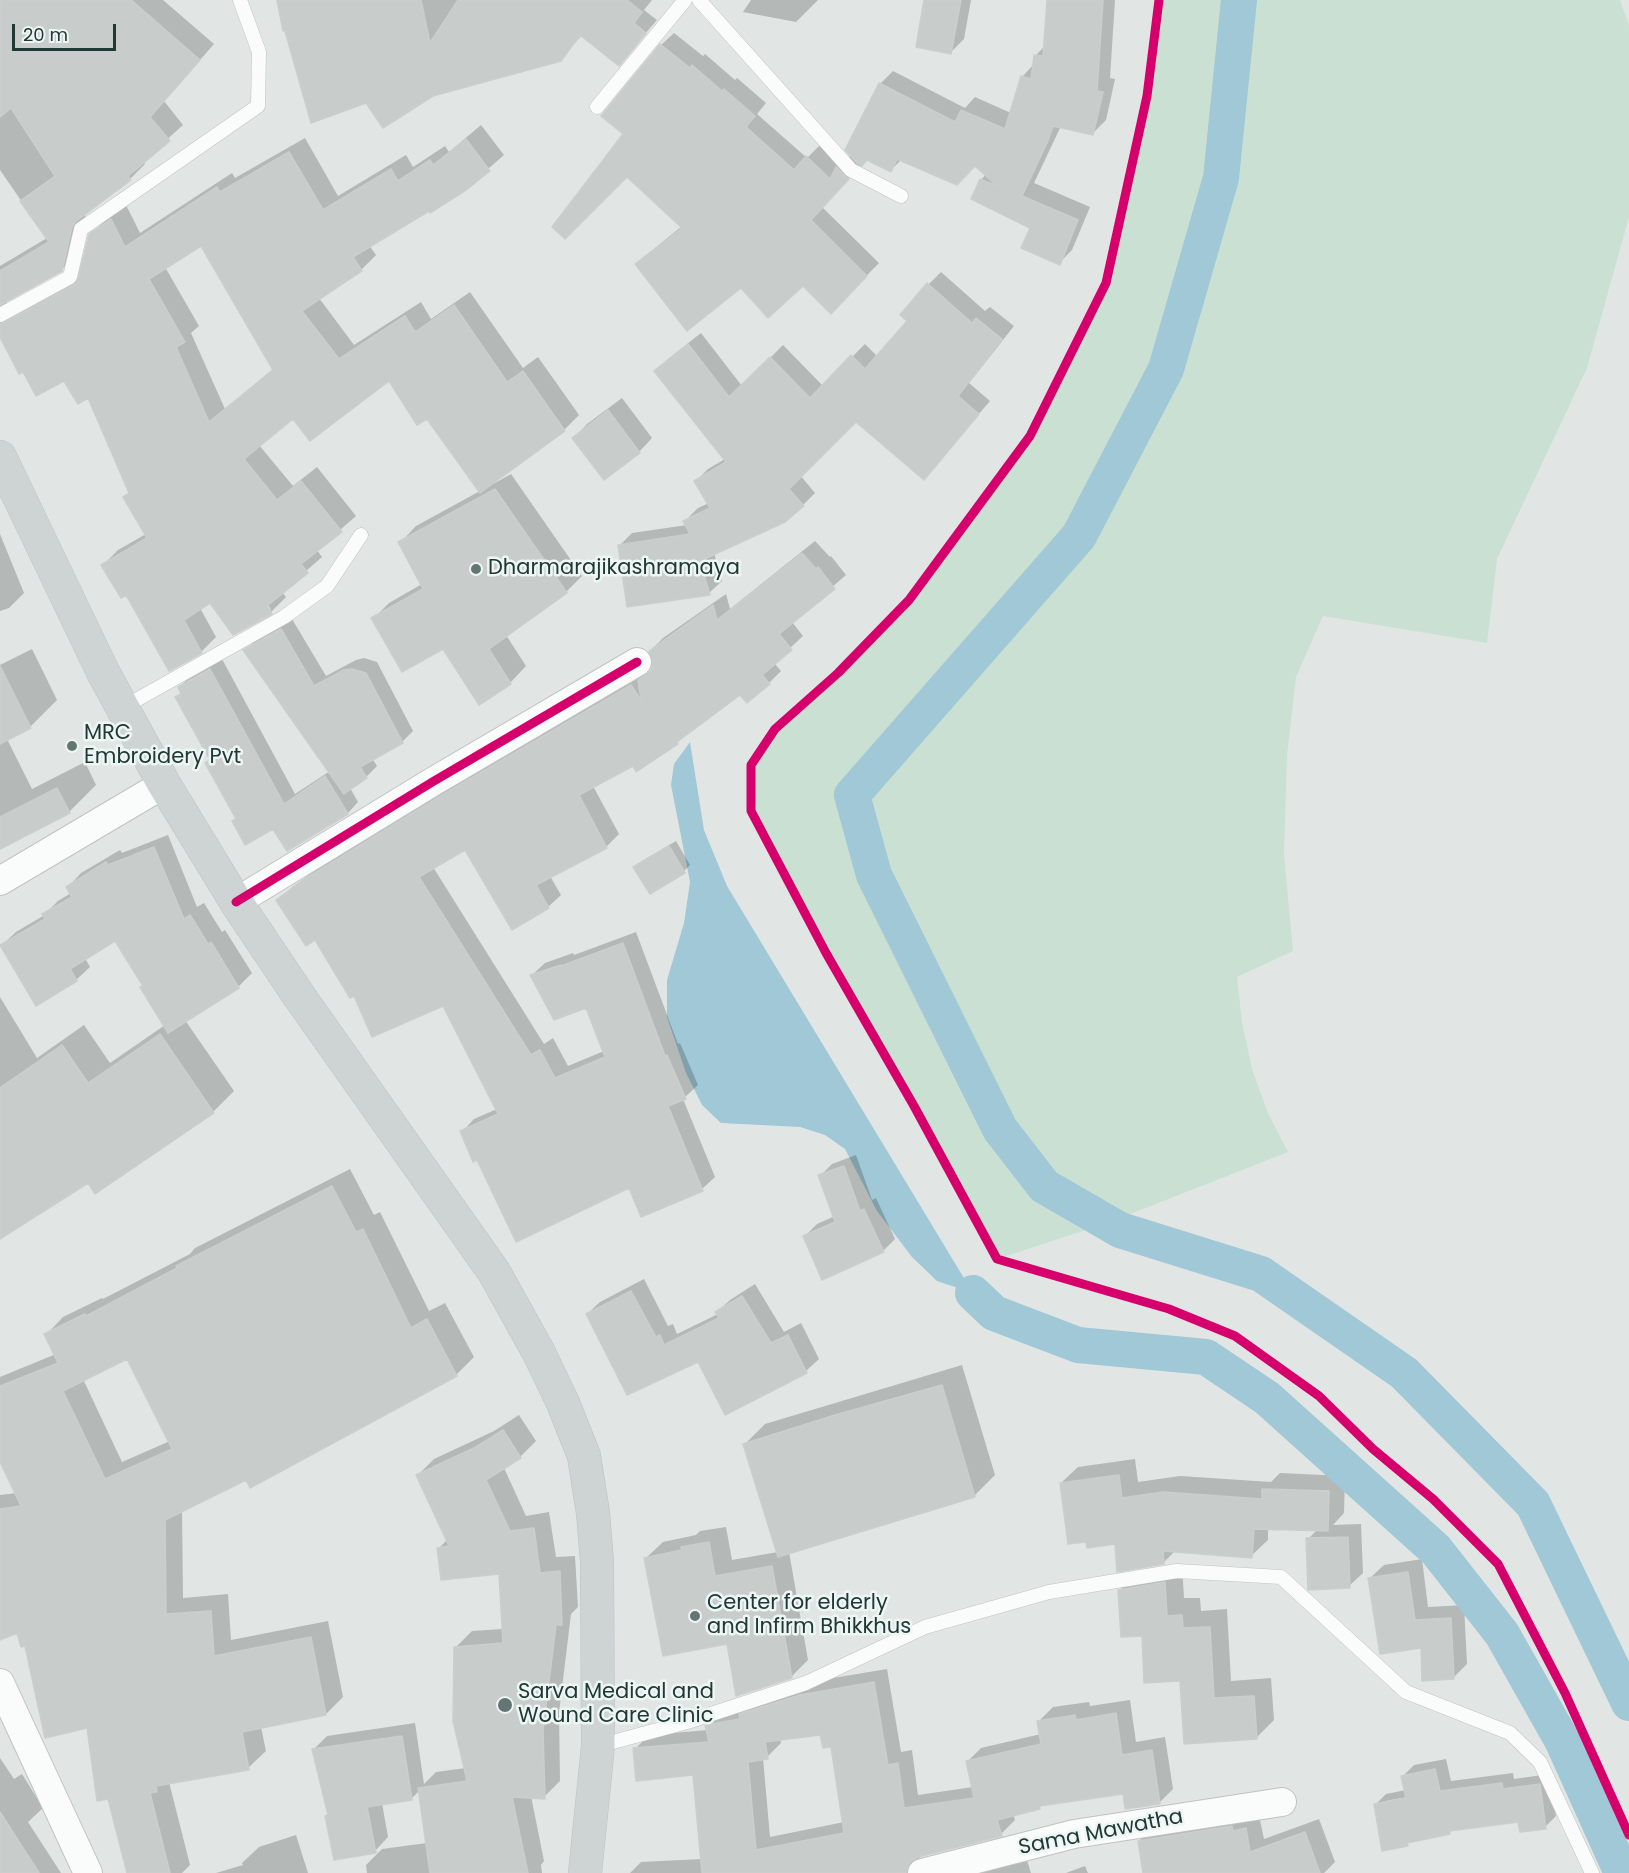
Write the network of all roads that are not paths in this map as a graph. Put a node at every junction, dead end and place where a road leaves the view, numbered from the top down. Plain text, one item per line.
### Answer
1 (240, 0) edge
2 (685, 0) edge
3 (699, 0) edge
4 (597, 107) dead end
5 (901, 196) dead end
6 (0, 315) edge
7 (0, 457) edge
8 (361, 536) dead end
9 (637, 662) dead end
10 (122, 708) junction
11 (164, 784) junction
12 (0, 881) edge
13 (237, 902) junction
14 (0, 1683) edge
15 (598, 1746) junction
16 (1282, 1802) dead end
17 (88, 1873) edge
18 (585, 1873) edge
19 (922, 1873) edge
20 (1592, 1873) edge

1 - 6 lane
2 - 4 lane
3 - 5 lane
7 - 10 main road
8 - 10 lane
9 - 13 street
10 - 11 main road
11 - 12 street
11 - 13 main road
13 - 15 main road
14 - 17 street
15 - 18 main road
15 - 20 lane
16 - 19 street, Sama Mawatha

